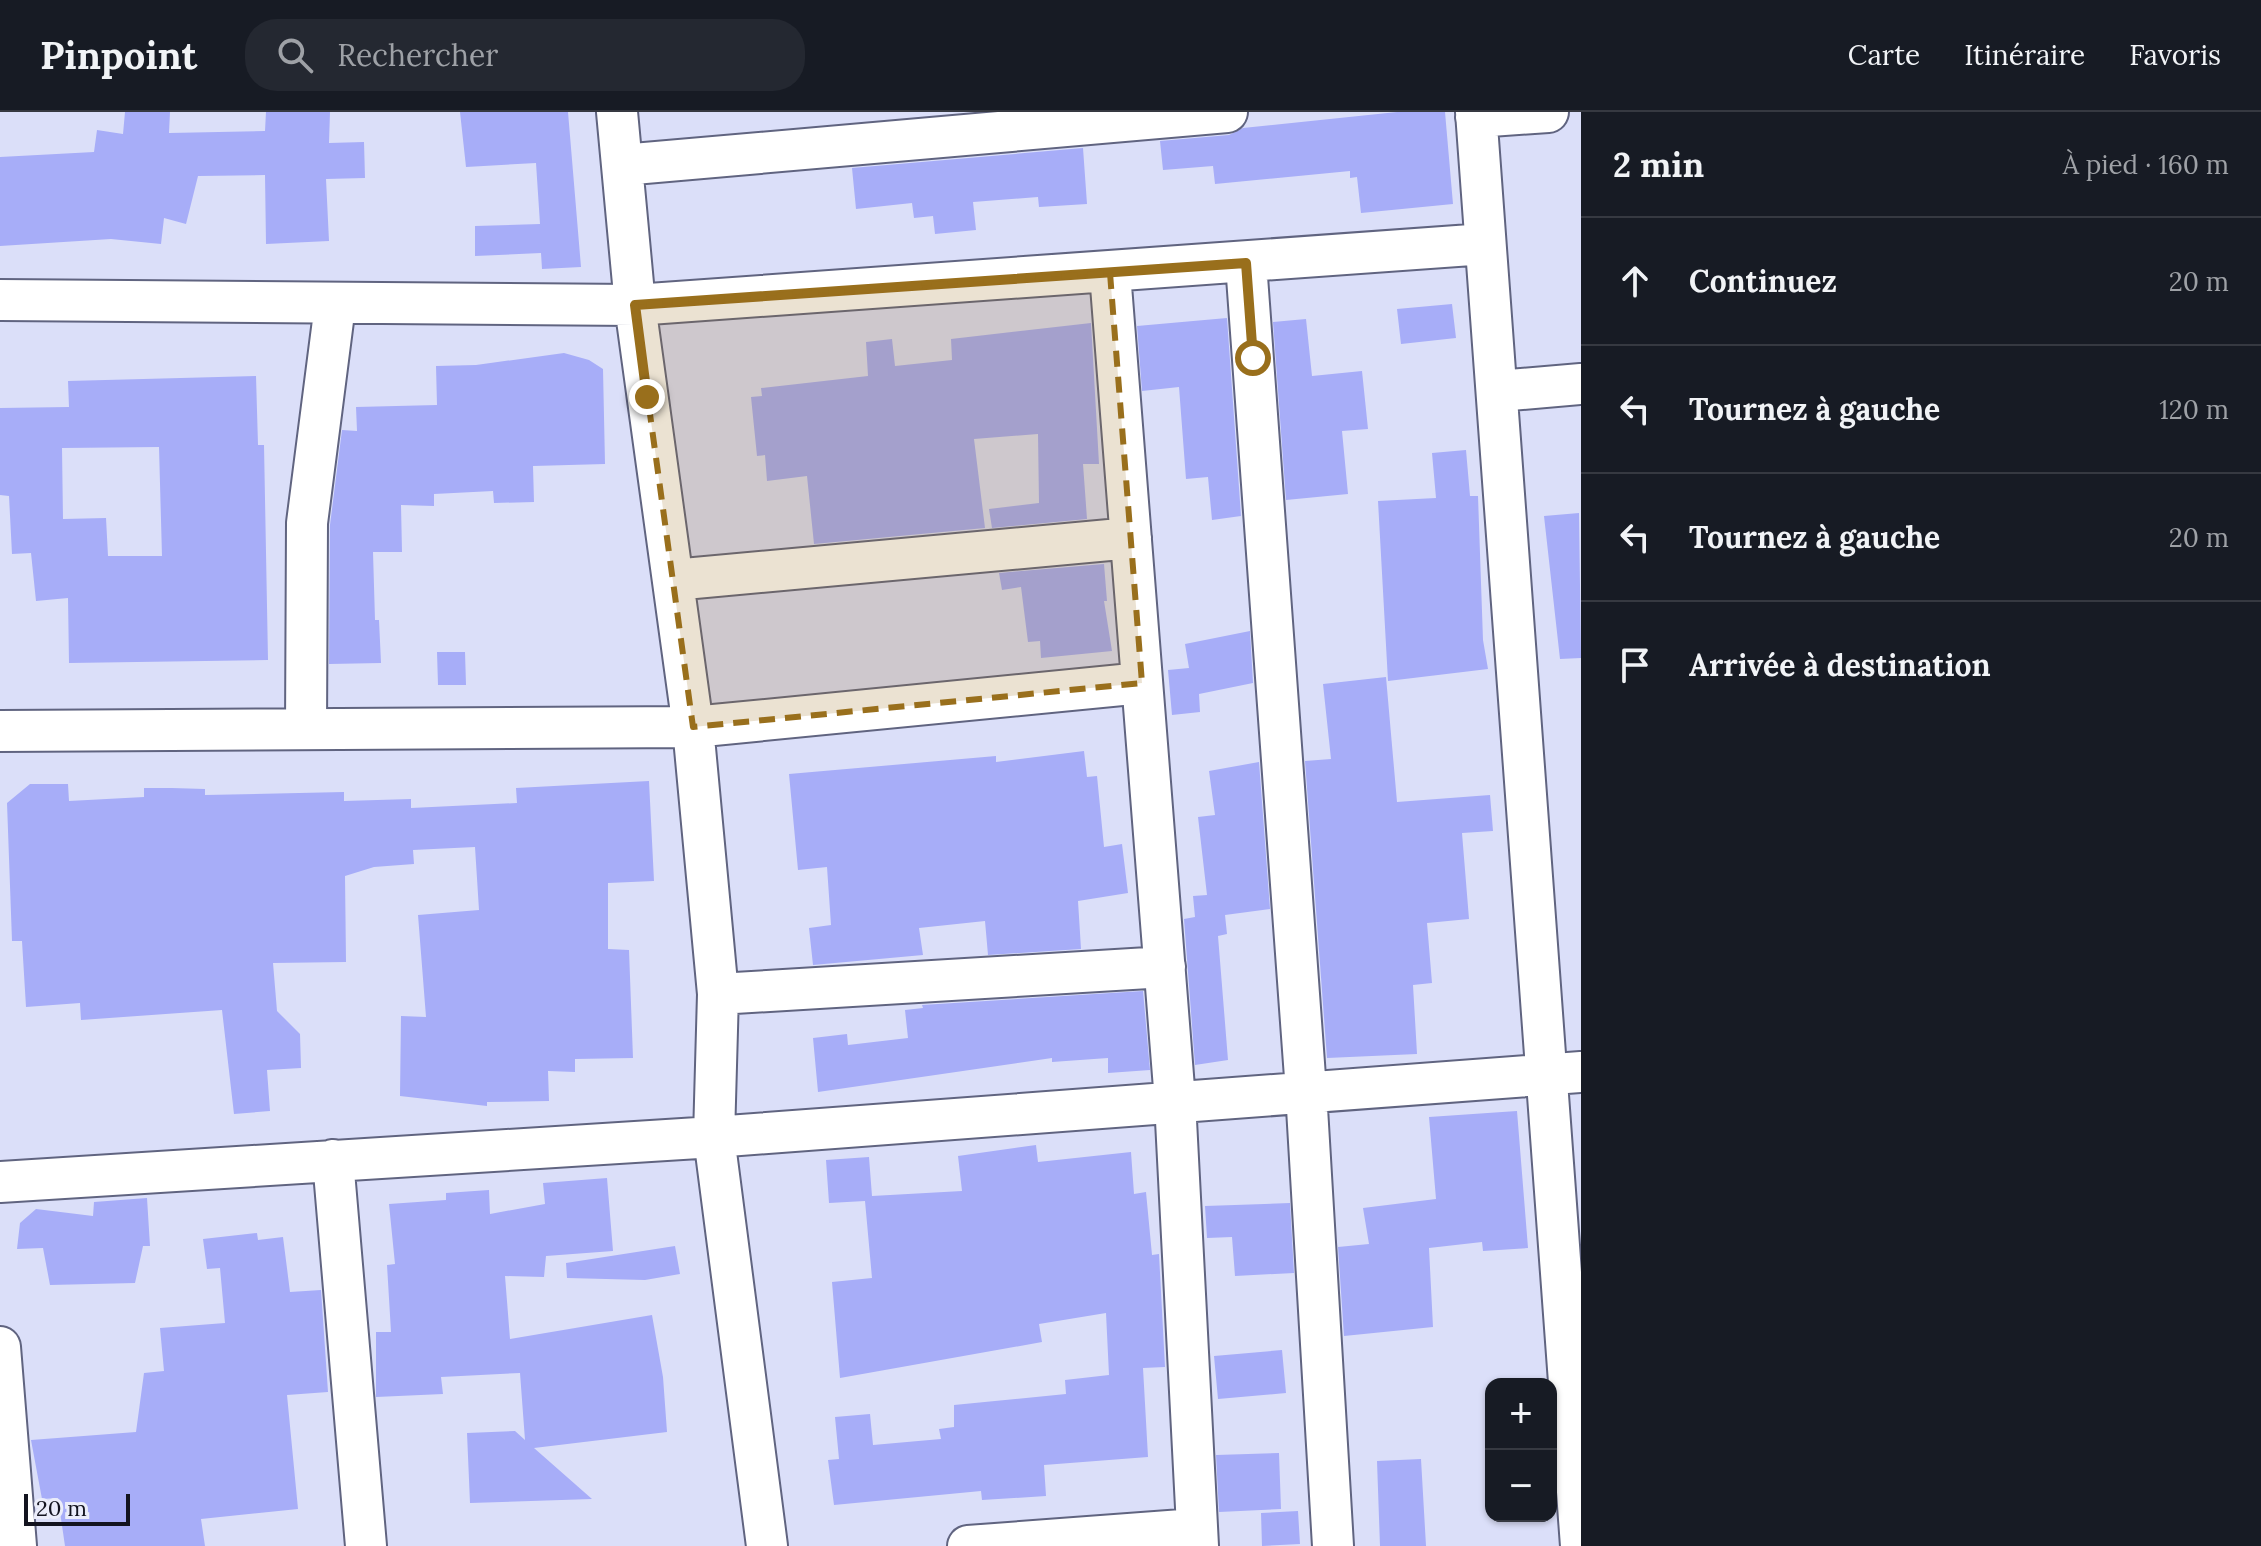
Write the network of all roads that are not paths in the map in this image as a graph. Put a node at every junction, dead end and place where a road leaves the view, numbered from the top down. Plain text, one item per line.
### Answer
1 (617, 112) edge
2 (1227, 112) edge
3 (1548, 112) edge
4 (1476, 114) edge
5 (622, 165) junction
6 (1485, 244) junction
7 (1246, 263) junction
8 (1110, 273) junction
9 (0, 300) edge
10 (335, 305) junction
11 (635, 305) junction
12 (1581, 384) edge
13 (1498, 391) junction
14 (1131, 538) junction
15 (673, 580) junction
16 (1142, 683) junction
17 (693, 727) junction
18 (306, 729) junction
19 (0, 731) edge
20 (1165, 967) junction
21 (718, 994) junction
22 (1563, 1073) edge
23 (1306, 1091) junction
24 (1175, 1101) junction
25 (714, 1137) junction
26 (333, 1160) junction
27 (0, 1182) edge
28 (0, 1347) edge
29 (1197, 1537) edge
30 (16, 1546) edge
31 (366, 1546) edge
32 (767, 1546) edge
33 (968, 1546) edge
34 (1333, 1546) edge
35 (1581, 1546) edge

1 - 5 street
2 - 5 street
3 - 4 street
4 - 6 street
5 - 11 street
6 - 7 street
6 - 13 street
7 - 8 street
7 - 23 street
8 - 11 street
8 - 14 street
9 - 10 street
10 - 11 street
10 - 18 street
11 - 15 street
12 - 13 street
13 - 22 street
14 - 15 street
14 - 16 street
15 - 17 street
16 - 17 street
16 - 20 street
17 - 18 street
17 - 21 street
18 - 19 street
20 - 21 street
20 - 24 street
21 - 25 street
22 - 23 street
22 - 35 street
23 - 24 street
23 - 34 street
24 - 25 street
24 - 29 street
25 - 26 street
25 - 32 street
26 - 27 street
26 - 31 street
28 - 30 street
29 - 33 street

